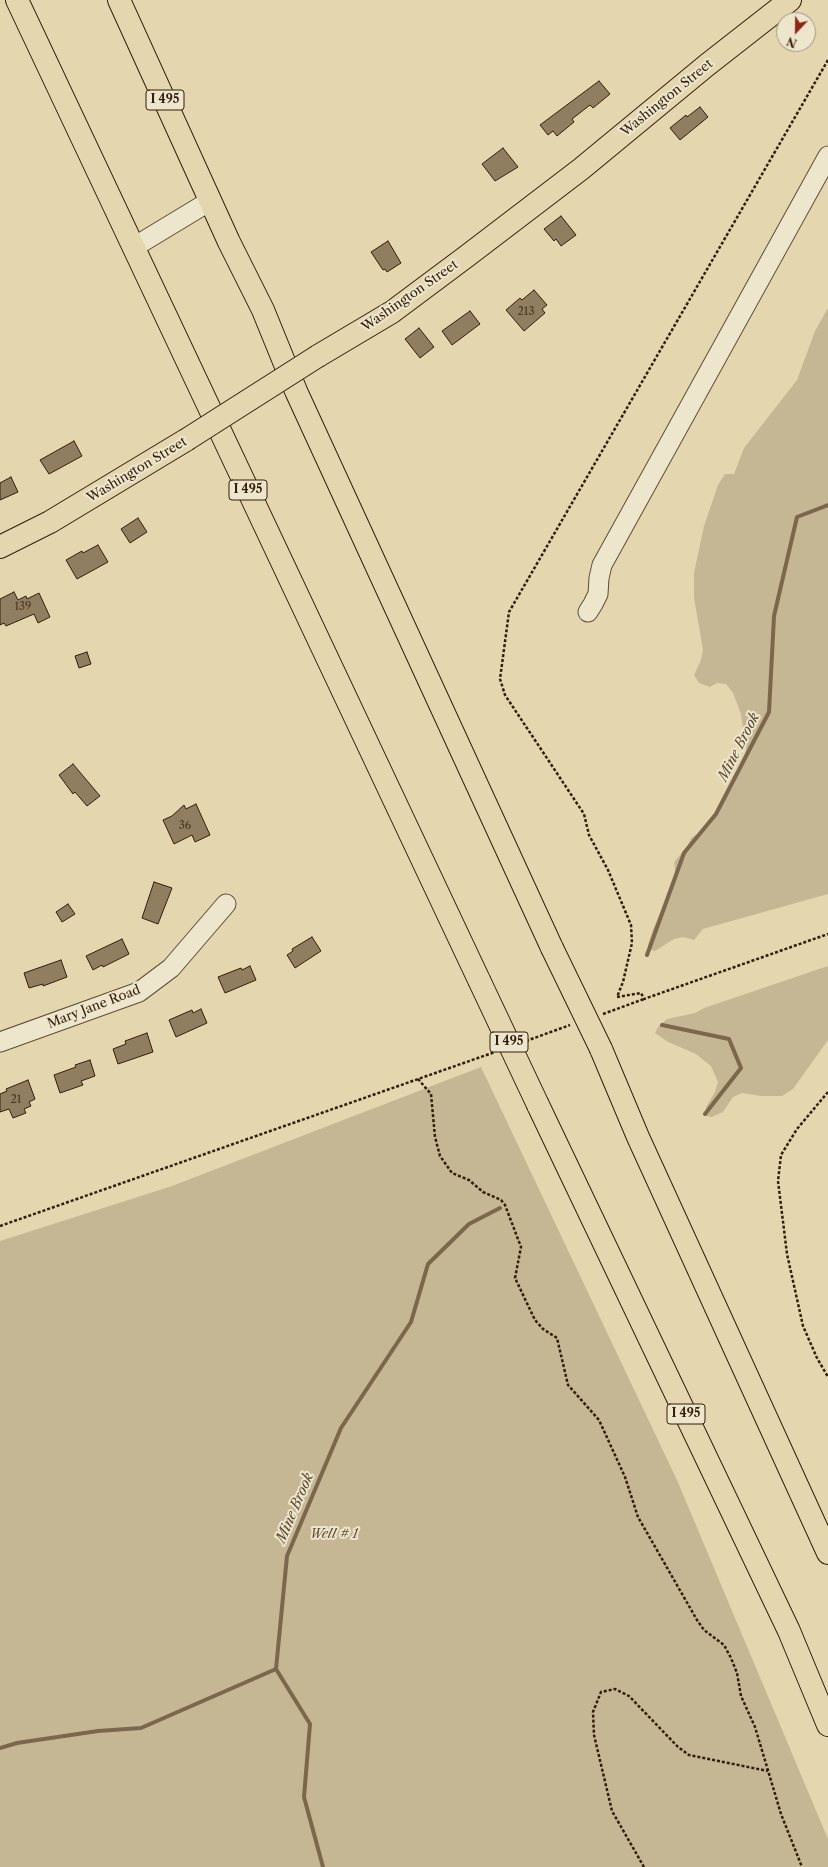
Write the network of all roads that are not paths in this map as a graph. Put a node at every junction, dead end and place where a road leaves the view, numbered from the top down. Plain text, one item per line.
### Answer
1 (17, 0) edge
2 (119, 0) edge
3 (790, 0) edge
4 (828, 156) edge
5 (210, 201) junction
6 (134, 247) junction
7 (0, 547) edge
8 (588, 612) dead end
9 (226, 904) dead end
10 (0, 1042) edge
11 (828, 1553) edge
12 (828, 1725) edge

1 - 6 main road, I 495
2 - 5 main road, I 495
3 - 7 main road, Washington Street, bridge
4 - 8 street
5 - 6 street
5 - 11 main road, I 495, bridge
6 - 12 main road, I 495, bridge
9 - 10 street, Mary Jane Road

